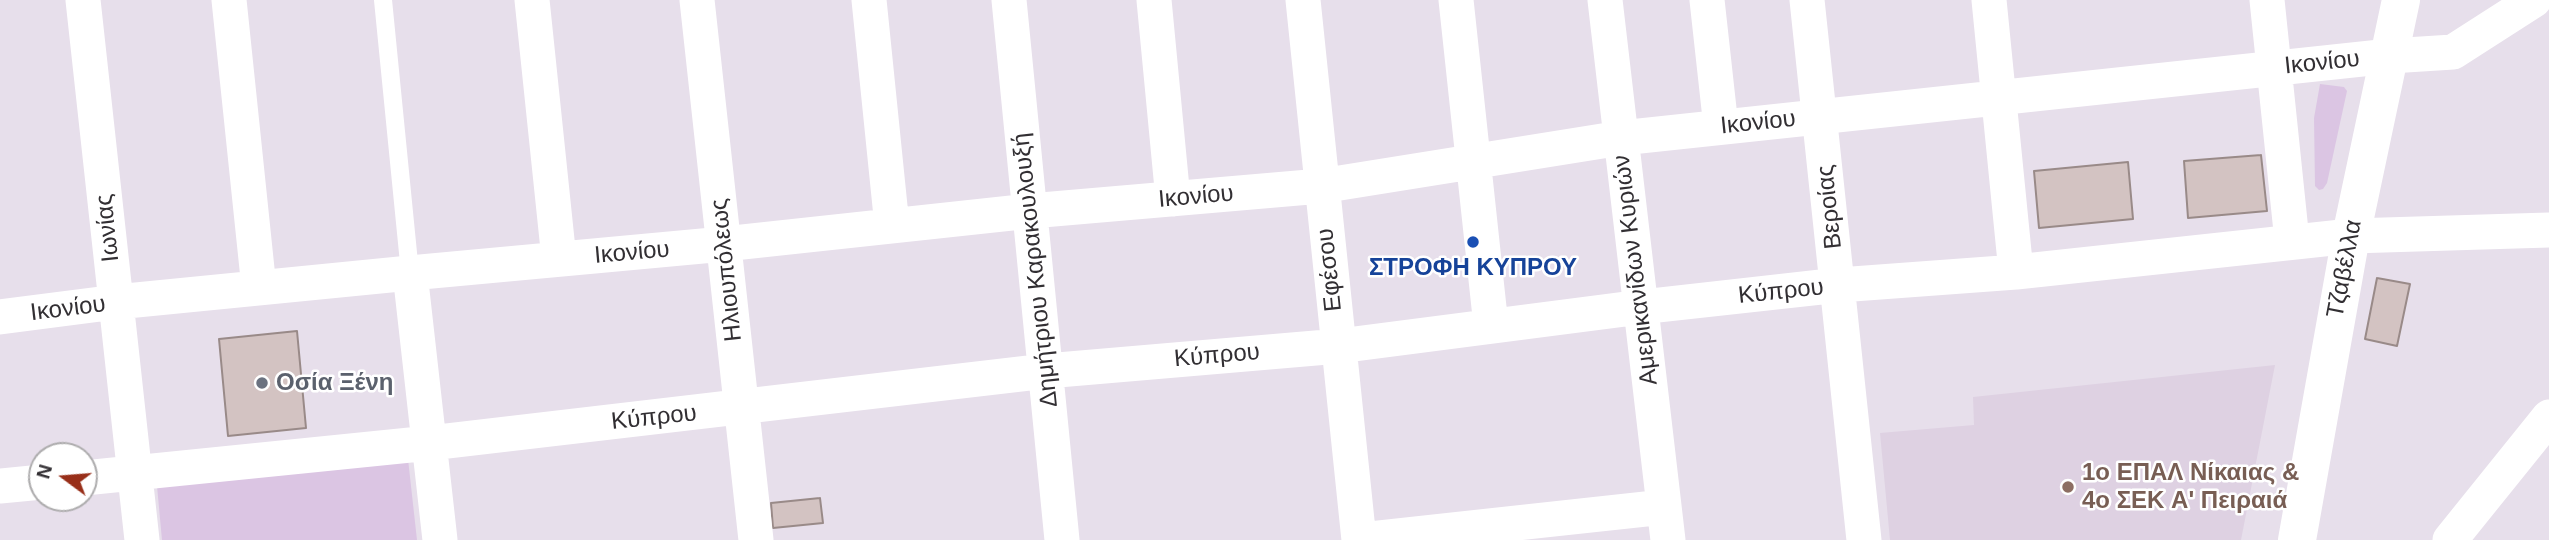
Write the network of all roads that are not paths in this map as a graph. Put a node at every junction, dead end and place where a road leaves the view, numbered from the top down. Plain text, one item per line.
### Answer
1 (83, 0) edge
2 (229, 0) edge
3 (383, 0) edge
4 (532, 0) edge
5 (697, 0) edge
6 (869, 0) edge
7 (1009, 0) edge
8 (1154, 0) edge
9 (1303, 0) edge
10 (1455, 0) edge
11 (1605, 0) edge
12 (1707, 0) edge
13 (1807, 0) edge
14 (1989, 0) edge
15 (2267, 0) edge
16 (2401, 0) edge
17 (2535, 0) edge
18 (2389, 56) junction
19 (2274, 69) junction
20 (1999, 98) junction
21 (1820, 117) junction
22 (1721, 127) junction
23 (1620, 138) junction
24 (1474, 162) junction
25 (1321, 186) junction
26 (1173, 199) junction
27 (1030, 211) junction
28 (892, 226) junction
29 (2549, 230) edge
30 (2351, 236) junction
31 (2292, 241) junction
32 (724, 244) junction
33 (559, 259) junction
34 (2016, 272) junction
35 (411, 273) junction
36 (1839, 285) junction
37 (259, 288) junction
38 (116, 303) junction
39 (1641, 307) junction
40 (0, 317) edge
41 (1491, 326) junction
42 (1339, 346) junction
43 (1046, 371) junction
44 (741, 408) junction
45 (2549, 417) edge
46 (430, 443) junction
47 (135, 473) junction
48 (98, 477) edge
49 (28, 483) edge
50 (0, 486) edge
51 (1666, 523) edge
52 (142, 540) edge
53 (440, 540) edge
54 (756, 540) edge
55 (1062, 540) edge
56 (1360, 540) edge
57 (1864, 540) edge
58 (2297, 540) edge
59 (2451, 540) edge

1 - 38 street, Ιωνίας
2 - 37 street
3 - 35 lane
4 - 33 street
5 - 32 street, Ηλιουπόλεως
6 - 28 street
7 - 27 street, Δημήτριου Καρακουλουξή
8 - 26 street
9 - 25 street, Εφέσου
10 - 24 street
11 - 23 street, Αμερικανίδων Κυριών
12 - 22 street
13 - 21 street, Βεροίας
14 - 20 street
15 - 19 street
16 - 18 main road, Τζαβέλλα
17 - 18 street, Ικονίου
18 - 19 street, Ικονίου
18 - 30 main road, Τζαβέλλα
19 - 20 street, Ικονίου
19 - 31 street
20 - 21 street, Ικονίου
20 - 34 street
21 - 22 street, Ικονίου
21 - 36 street, Βεροίας
22 - 23 street, Ικονίου
23 - 24 street, Ικονίου
23 - 39 street, Αμερικανίδων Κυριών
24 - 25 street, Ικονίου
24 - 41 street
25 - 26 street, Ικονίου
25 - 42 street, Εφέσου
26 - 27 street, Ικονίου
27 - 28 street, Ικονίου
27 - 43 street, Δημήτριου Καρακουλουξή
28 - 32 street, Ικονίου
29 - 30 street, Κύπρου
30 - 31 street, Κύπρου
30 - 58 main road, Τζαβέλλα
31 - 34 street, Κύπρου
32 - 33 street, Ικονίου
32 - 44 street, Ηλιουπόλεως
33 - 35 street, Ικονίου
34 - 36 street, Κύπρου
35 - 37 street, Ικονίου
35 - 46 street
36 - 39 street, Κύπρου
36 - 57 street, Βεροίας
37 - 38 street, Ικονίου
38 - 40 street, Ικονίου
38 - 47 street, Ιωνίας
39 - 41 street, Κύπρου
39 - 51 street, Αμερικανίδων Κυριών
41 - 42 street, Κύπρου
42 - 43 street, Κύπρου
42 - 56 street, Εφέσου
43 - 44 street, Κύπρου
43 - 55 street, Δημήτριου Καρακουλουξή
44 - 46 street, Κύπρου
44 - 54 street, Ηλιουπόλεως
45 - 59 street
46 - 47 street, Κύπρου
46 - 53 street
47 - 48 street, Κύπρου
47 - 52 street, Ιωνίας
49 - 50 street
51 - 56 street

